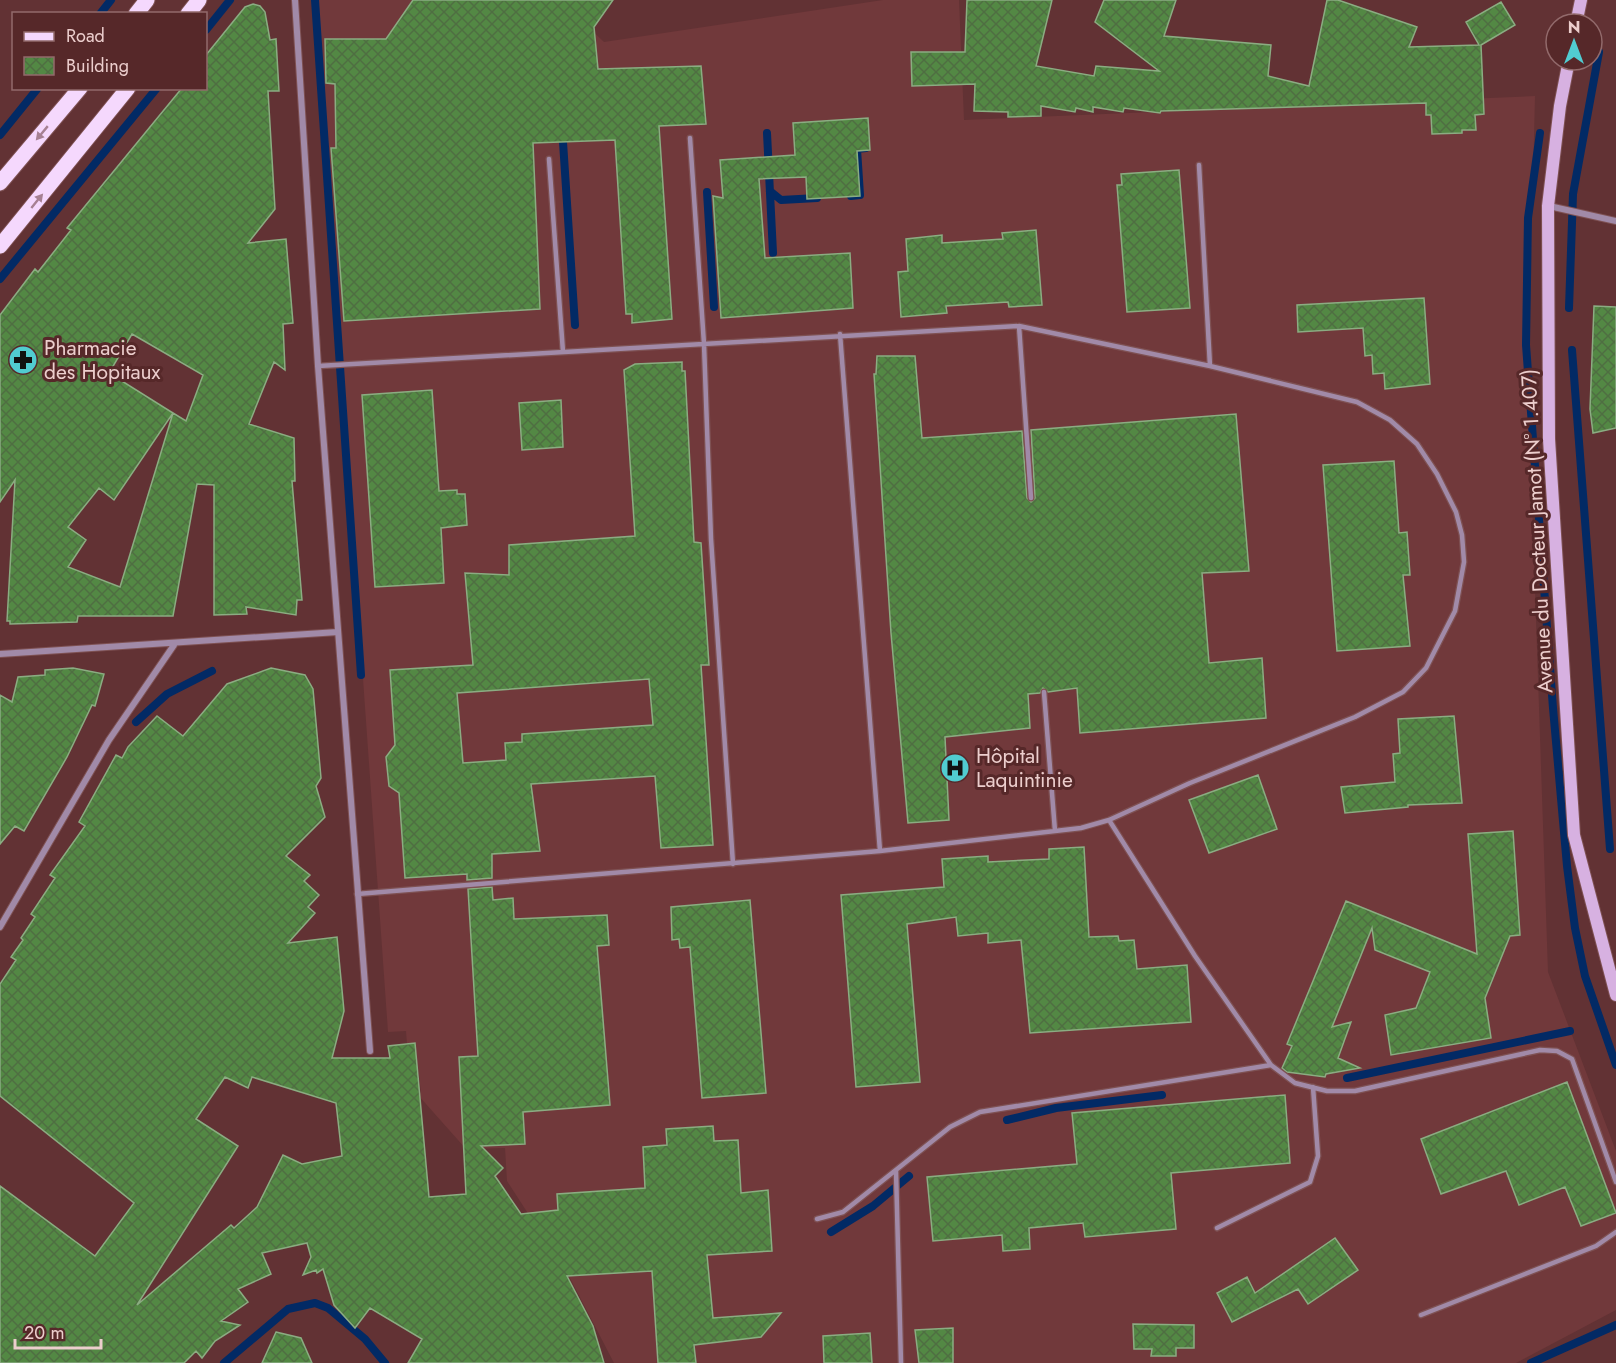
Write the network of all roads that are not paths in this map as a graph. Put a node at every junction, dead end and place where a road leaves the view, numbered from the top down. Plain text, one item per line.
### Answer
1 (147, 0) edge
2 (199, 0) edge
3 (295, 0) edge
4 (138, 12) edge
5 (190, 12) edge
6 (1567, 72) edge
7 (78, 90) edge
8 (126, 90) edge
9 (690, 138) dead end
10 (549, 159) dead end
11 (1199, 165) dead end
12 (0, 183) edge
13 (1548, 206) junction
14 (1616, 221) edge
15 (0, 246) edge
16 (1019, 326) junction
17 (840, 334) junction
18 (704, 344) junction
19 (563, 352) junction
20 (318, 366) junction
21 (1210, 366) junction
22 (1031, 498) dead end
23 (338, 632) junction
24 (174, 645) junction
25 (0, 654) edge
26 (1044, 692) dead end
27 (1109, 820) junction
28 (1055, 831) junction
29 (880, 851) junction
30 (733, 864) junction
31 (357, 894) junction
32 (0, 927) edge
33 (1616, 995) edge
34 (370, 1051) dead end
35 (1271, 1065) junction
36 (1313, 1087) junction
37 (896, 1171) junction
38 (1616, 1182) edge
39 (817, 1219) dead end
40 (1217, 1228) dead end
41 (1616, 1232) edge
42 (1421, 1315) dead end
43 (901, 1363) edge

1 - 4 main road
2 - 5 main road
3 - 20 street
6 - 13 main road, Avenue du Docteur Jamot (N° 1.407)
7 -> 12 main road
15 -> 8 main road
9 - 18 lane
10 - 19 lane
11 - 21 lane
13 - 14 street
13 - 33 main road, Avenue du Docteur Jamot (N° 1.407)
16 - 17 lane
16 - 21 lane
16 - 22 lane
17 - 18 lane
17 - 29 lane
18 - 19 lane
18 - 30 lane
19 - 20 lane
20 - 23 street
21 - 27 lane
23 - 24 street
23 - 31 street
24 - 25 street
24 - 32 street
26 - 28 lane
27 - 28 lane
27 - 35 lane
28 - 29 lane
29 - 30 lane
30 - 31 lane
31 - 34 street
35 - 36 lane
35 - 37 lane
36 - 38 lane
36 - 40 lane
37 - 39 lane
37 - 43 lane
41 - 42 lane

